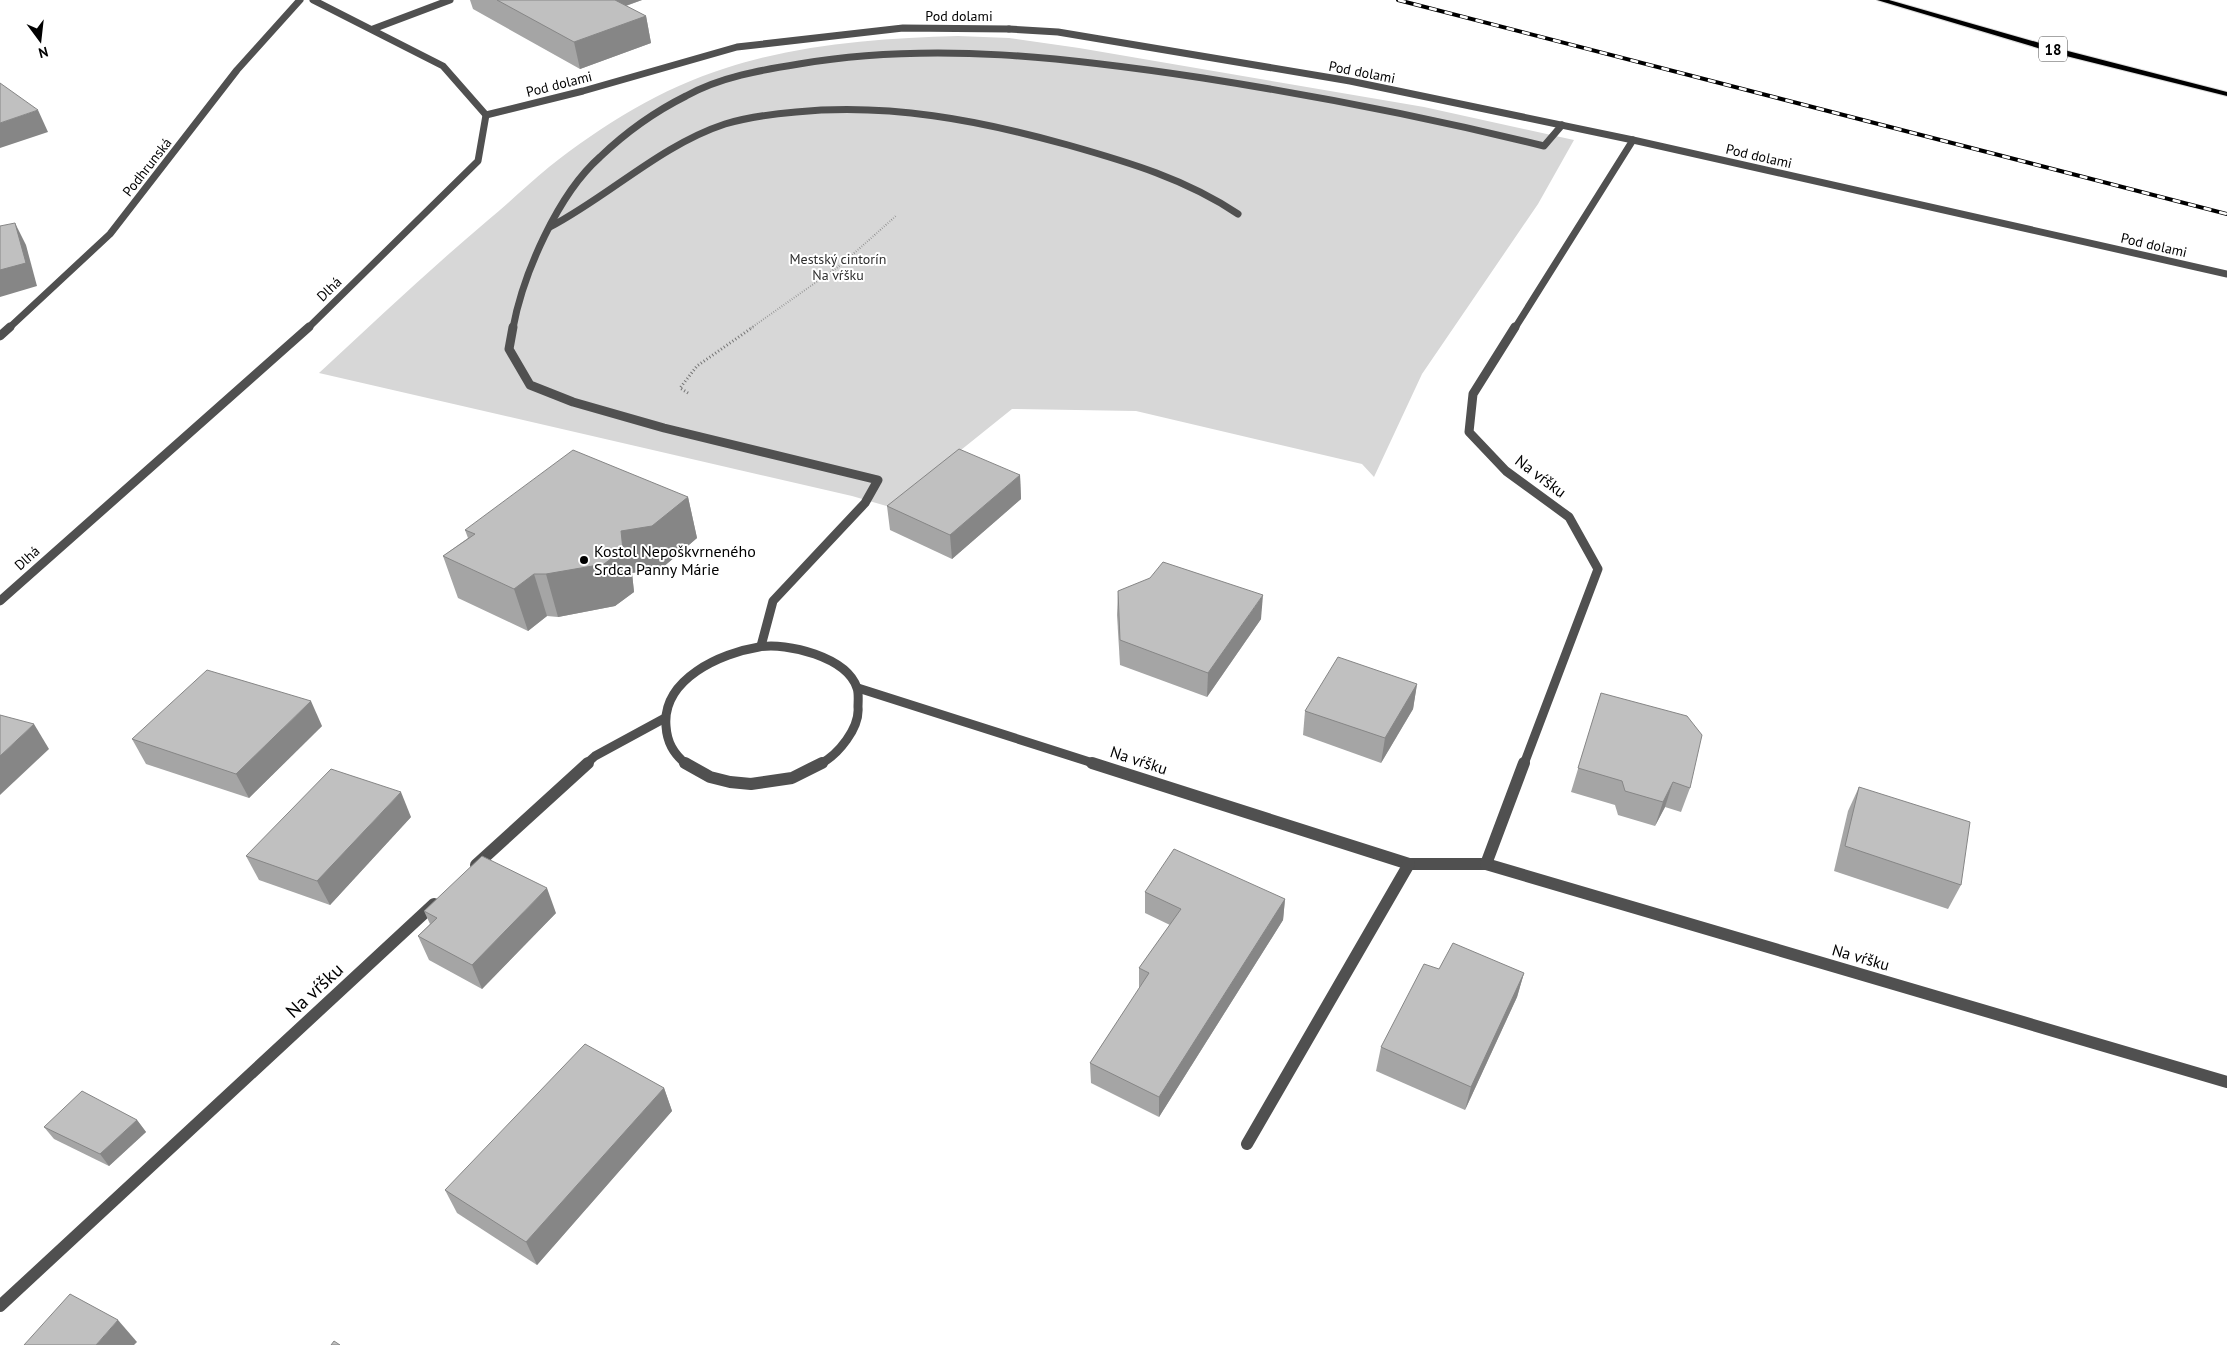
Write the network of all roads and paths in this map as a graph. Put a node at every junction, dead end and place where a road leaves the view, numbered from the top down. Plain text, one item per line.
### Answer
1 (300, 0) edge
2 (313, 0) edge
3 (450, 0) edge
4 (1881, 0) edge
5 (373, 29) junction
6 (2227, 94) edge
7 (486, 115) junction
8 (1562, 125) junction
9 (1633, 140) junction
10 (1238, 214) dead end
11 (897, 215) dead end
12 (549, 228) junction
13 (2227, 274) edge
14 (0, 336) edge
15 (701, 363) dead end
16 (0, 601) edge
17 (761, 646) junction
18 (858, 688) junction
19 (665, 718) junction
20 (1409, 864) junction
21 (1486, 864) junction
22 (464, 877) edge
23 (442, 898) edge
24 (2227, 1082) edge
25 (1246, 1144) dead end
26 (0, 1306) edge

1 - 14 street, Podhrunská
2 - 5 street
3 - 5 street
4 - 6 main road, 18
5 - 7 street
7 - 8 street, Pod dolami
7 - 16 street, Dlhá
8 - 9 street, Pod dolami
8 - 12 street
9 - 13 street, Pod dolami
9 - 21 street, Na vŕšku
10 - 12 street
11 - 15 path
12 - 17 street
17 - 18 street
17 - 19 street
18 - 19 street
18 - 20 street, Na vŕšku
19 - 22 street
20 - 21 street, Na vŕšku
20 - 25 street
21 - 24 street, Na vŕšku
23 - 26 street, Na vŕšku

